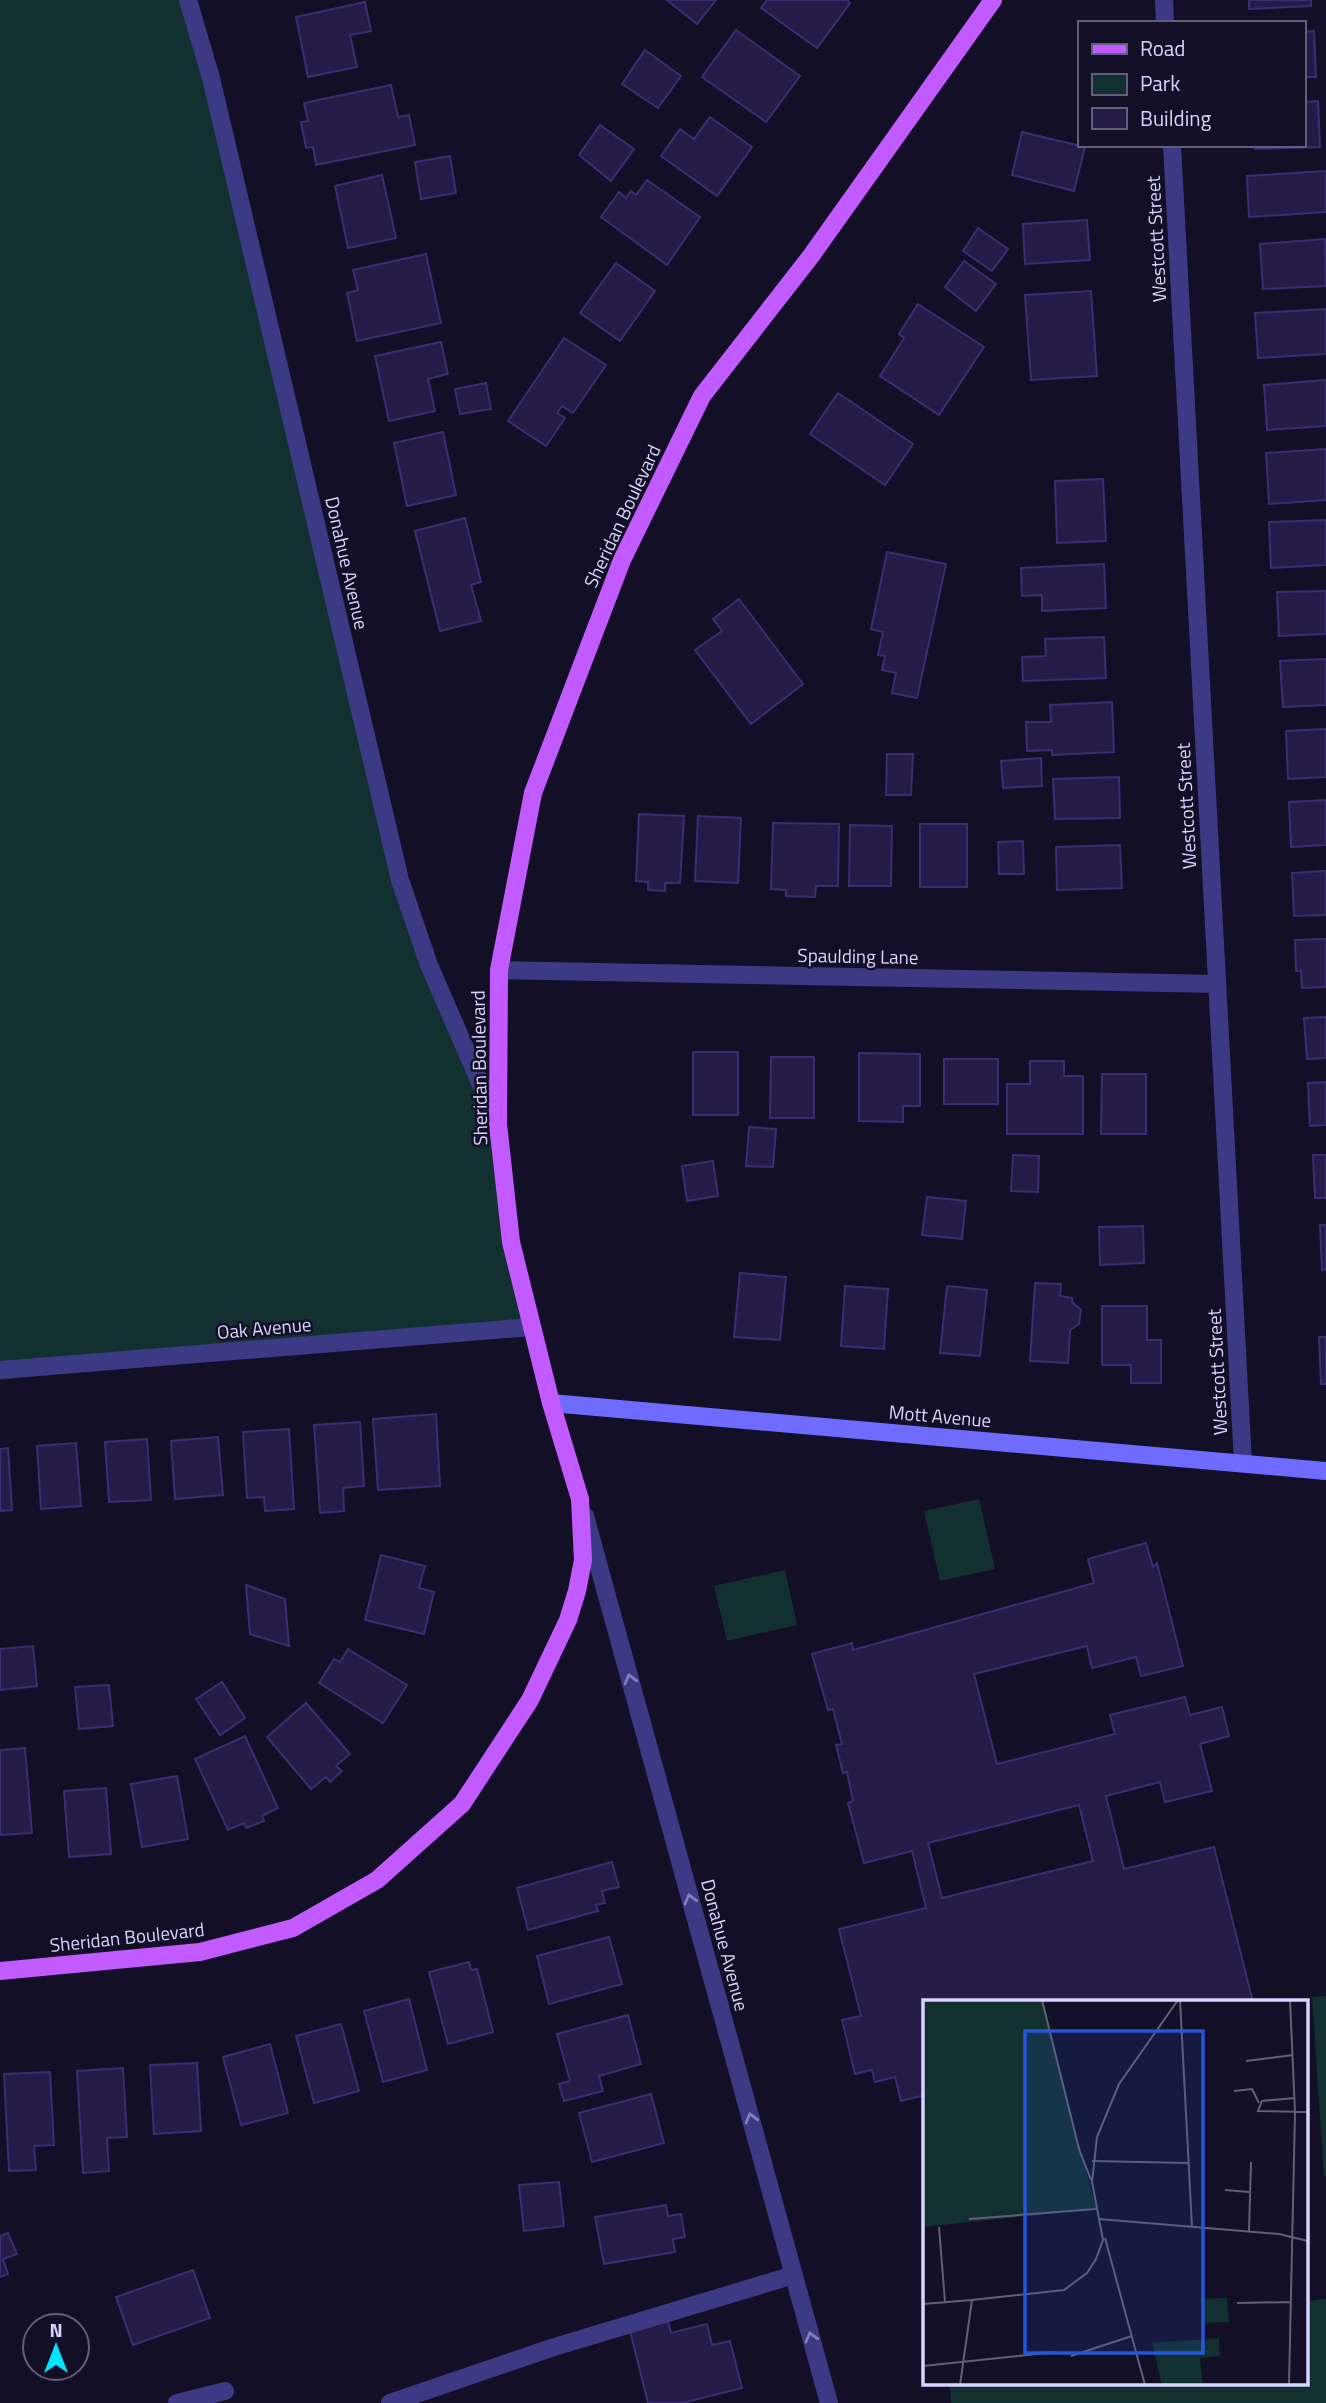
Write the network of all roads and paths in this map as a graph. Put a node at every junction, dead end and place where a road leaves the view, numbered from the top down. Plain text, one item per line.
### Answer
1 (188, 0) edge
2 (993, 0) edge
3 (1164, 0) edge
4 (1166, 21) edge
5 (1172, 147) edge
6 (499, 970) junction
7 (1217, 984) junction
8 (498, 1124) junction
9 (531, 1327) junction
10 (0, 1370) edge
11 (551, 1403) junction
12 (1243, 1464) junction
13 (1326, 1471) edge
14 (580, 1499) junction
15 (0, 1971) edge
16 (794, 2275) junction
17 (225, 2391) dead end
18 (177, 2403) edge
19 (390, 2403) edge
20 (829, 2403) edge

1 - 8 street, Donahue Avenue
2 - 6 main road, Sheridan Boulevard
3 - 4 street
5 - 7 street, Westcott Street
6 - 7 street, Spaulding Lane
6 - 8 main road, Sheridan Boulevard
7 - 12 street, Westcott Street
8 - 9 main road, Sheridan Boulevard
9 - 10 street, Oak Avenue
9 - 11 main road, Sheridan Boulevard
11 - 12 street, Mott Avenue
11 - 14 main road, Sheridan Boulevard
12 - 13 street, Mott Avenue
14 - 15 main road, Sheridan Boulevard
16 -> 14 street, Donahue Avenue
16 - 19 street
20 -> 16 street, Donahue Avenue
17 - 18 street

